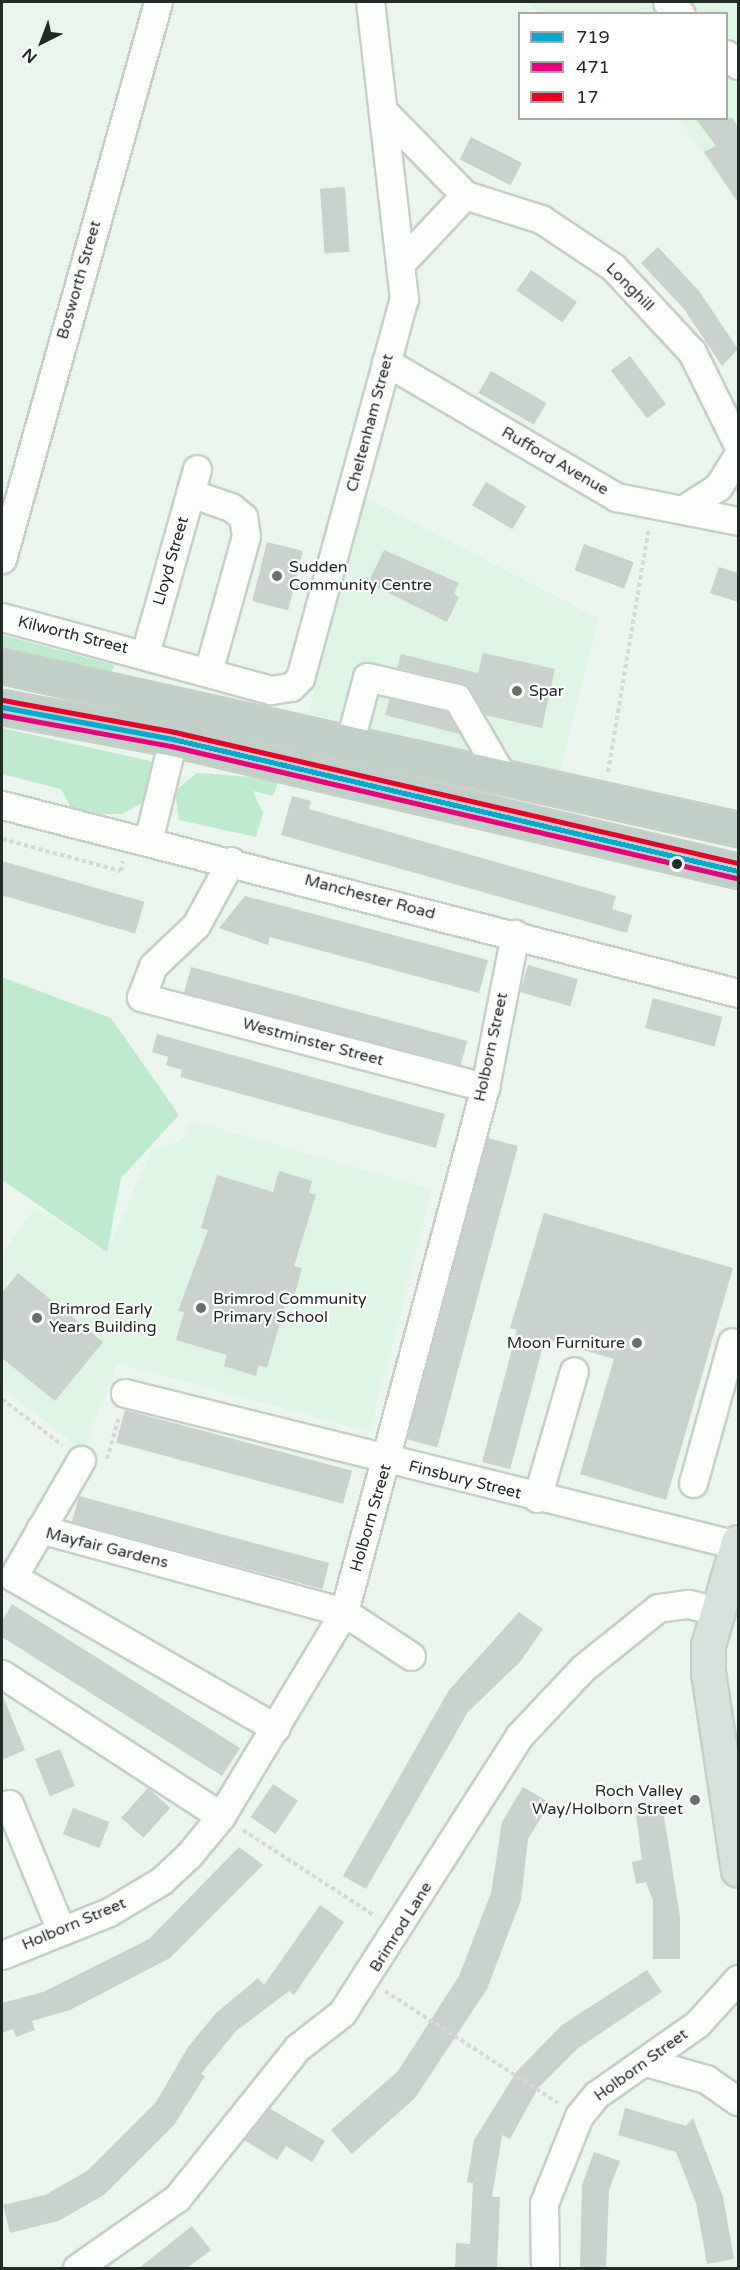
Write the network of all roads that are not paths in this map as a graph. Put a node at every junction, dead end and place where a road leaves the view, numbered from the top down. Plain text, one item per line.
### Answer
1 (158, 2) edge
2 (370, 2) edge
3 (667, 2) edge
4 (679, 12) edge
5 (387, 115) junction
6 (465, 195) junction
7 (400, 263) junction
8 (386, 362) junction
9 (738, 445) edge
10 (738, 455) edge
11 (687, 507) junction
12 (738, 521) edge
13 (2, 559) edge
14 (2, 617) edge
15 (145, 654) junction
16 (2, 666) edge
17 (208, 672) junction
18 (2, 707) edge
19 (172, 739) junction
20 (350, 741) junction
21 (501, 774) junction
22 (2, 805) edge
23 (738, 829) edge
24 (148, 841) junction
25 (231, 861) junction
26 (738, 871) edge
27 (514, 934) junction
28 (738, 993) edge
29 (484, 1087) junction
30 (732, 1342) dead end
31 (574, 1371) dead end
32 (731, 1375) edge
33 (125, 1393) road end
34 (81, 1460) road end
35 (388, 1461) junction
36 (693, 1483) dead end
37 (537, 1498) junction
38 (40, 1529) junction
39 (738, 1543) edge
40 (344, 1611) junction
41 (718, 1611) junction
42 (411, 1656) dead end
43 (2, 1674) edge
44 (276, 1728) junction
45 (9, 1804) dead end
46 (221, 1816) junction
47 (738, 1857) edge
48 (61, 1930) junction
49 (2, 1955) edge
50 (738, 1978) edge
51 (649, 2063) junction
52 (738, 2101) edge
53 (77, 2268) edge
54 (545, 2268) edge

1 - 13 street, Bosworth Street
2 - 5 street, Cheltenham Street
3 - 4 street
5 - 6 street
5 - 7 street, Cheltenham Street
6 - 7 street
6 - 9 street, Longhill
7 - 8 street, Cheltenham Street
8 - 11 street, Rufford Avenue
8 - 17 street, Cheltenham Street
10 - 11 street
11 - 12 street, Rufford Avenue
14 - 15 street, Kilworth Street
15 - 17 street, Cheltenham Street
15 - 17 street, Lloyd Street
16 - 20 highway
18 - 19 highway
19 - 24 street
19 - 26 highway
20 - 21 highway
20 - 21 street
21 - 23 highway
22 - 24 street, Manchester Road
24 - 25 street, Manchester Road
25 - 27 street, Manchester Road
25 - 29 street, Westminster Street
27 - 28 street, Manchester Road
27 - 29 street, Holborn Street
29 - 35 street, Holborn Street
30 - 32 street
31 - 37 street
32 - 36 street
33 - 35 street, Finsbury Street
34 - 38 street
35 - 37 street, Finsbury Street
35 - 40 street, Holborn Street
37 - 39 street, Finsbury Street
38 - 40 street, Mayfair Gardens
38 - 44 street, Mayfair Gardens
39 - 41 main road
40 - 42 street, Mayfair Gardens
40 - 44 street, Holborn Street
41 - 47 main road
41 - 53 street, Brimrod Lane
43 - 46 street
44 - 46 street, Holborn Street
45 - 48 street
46 - 48 street, Holborn Street
48 - 49 street, Holborn Street
50 - 51 street, Holborn Street
51 - 52 street
51 - 54 street, Holborn Street

